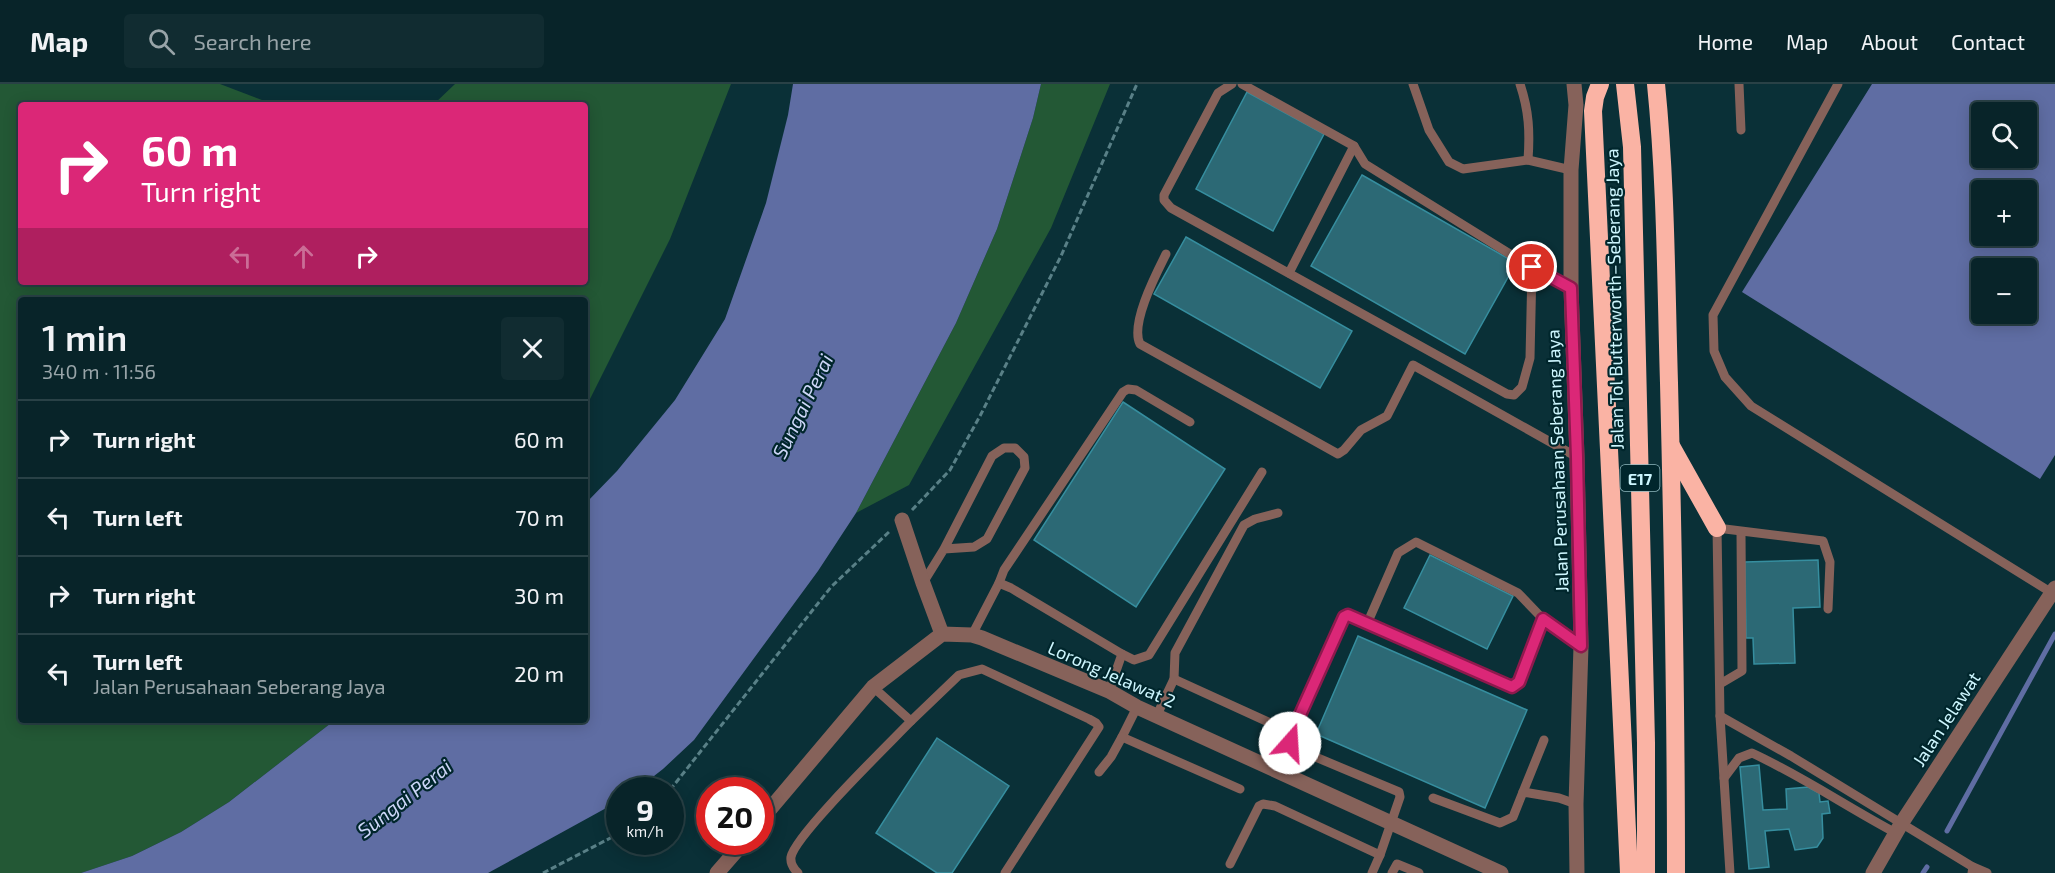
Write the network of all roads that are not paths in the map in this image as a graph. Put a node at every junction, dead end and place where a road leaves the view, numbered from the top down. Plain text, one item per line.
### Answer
1 (1232, 84) edge
2 (1242, 84) edge
3 (1413, 84) edge
4 (1520, 84) edge
5 (1574, 84) edge
6 (1599, 84) edge
7 (1624, 84) edge
8 (1656, 84) edge
9 (1739, 84) edge
10 (1838, 84) edge
11 (1741, 130) dead end
12 (1354, 146) junction
13 (1528, 160) junction
14 (1571, 170) junction
15 (1166, 254) dead end
16 (1532, 267) junction
17 (1289, 273) junction
18 (1571, 288) junction
19 (1190, 422) dead end
20 (1670, 444) junction
21 (1577, 457) junction
22 (1262, 472) dead end
23 (1278, 513) dead end
24 (902, 520) road end
25 (1717, 528) junction
26 (1741, 532) junction
27 (944, 549) junction
28 (922, 583) junction
29 (999, 583) junction
30 (2053, 591) edge
31 (1828, 609) dead end
32 (1543, 619) junction
33 (1367, 624) junction
34 (942, 634) junction
35 (972, 634) junction
36 (1581, 646) junction
37 (1122, 654) junction
38 (1174, 679) junction
39 (1720, 684) junction
40 (873, 687) junction
41 (1109, 692) junction
42 (1137, 707) junction
43 (1157, 715) junction
44 (1720, 716) junction
45 (911, 721) junction
46 (1277, 726) dead end
47 (1122, 737) junction
48 (1544, 740) dead end
49 (1099, 772) dead end
50 (1724, 778) junction
51 (1240, 789) dead end
52 (1523, 792) junction
53 (1433, 798) dead end
54 (774, 804) edge
55 (1576, 804) junction
56 (1391, 823) junction
57 (1899, 828) junction
58 (733, 855) edge
59 (1380, 855) junction
60 (1230, 864) dead end
61 (1972, 870) edge
62 (717, 873) edge
63 (798, 873) edge
64 (1005, 873) edge
65 (1372, 873) edge
66 (1392, 873) edge
67 (1419, 873) edge
68 (1501, 873) edge
69 (1577, 873) edge
70 (1629, 873) edge
71 (1646, 873) edge
72 (1676, 873) edge
73 (1730, 873) edge
74 (1873, 873) edge
75 (1987, 873) edge

1 - 17 lane
2 - 12 lane
3 - 13 lane
4 - 13 lane
5 - 14 street, Jalan Perusahaan Seberang Jaya
6 - 70 highway
7 - 71 highway, Jalan Tol Butterworth–Seberang Jaya / E17
8 - 20 highway, E17
9 - 11 lane
10 - 30 lane
12 - 16 lane
12 - 17 lane
13 - 14 lane
14 - 18 street, Jalan Perusahaan Seberang Jaya
15 - 21 lane
16 - 17 lane
16 - 18 lane
18 - 21 street, Jalan Perusahaan Seberang Jaya
19 - 29 lane
20 - 25 highway
20 - 72 highway, E17
21 - 36 street, Jalan Perusahaan Seberang Jaya
22 - 37 lane
23 - 38 lane
24 - 28 street
25 - 26 lane
25 - 39 lane
26 - 31 lane
26 - 39 lane
27 - 27 lane
27 - 28 lane
28 - 34 street
29 - 35 lane
29 - 37 lane
30 - 57 street, Jalan Jelawat
32 - 33 lane
32 - 33 lane
32 - 36 lane
33 - 56 lane
34 - 35 street, Lorong Jelawat 2
34 - 40 street
35 - 41 street, Lorong Jelawat 2
36 - 55 street, Jalan Perusahaan Seberang Jaya
37 - 41 lane
38 - 43 lane
38 - 46 lane
39 - 44 lane
40 - 45 lane
40 - 54 street
41 - 42 street, Lorong Jelawat 2
42 - 43 street, Lorong Jelawat 2
42 - 47 lane
43 - 56 street, Lorong Jelawat 2
44 - 50 lane
44 - 57 lane
45 - 63 lane
45 - 64 lane
47 - 49 lane
47 - 51 lane
48 - 52 lane
50 - 57 lane
50 - 73 lane
52 - 53 lane
52 - 55 lane
55 - 69 street, Jalan Perusahaan Seberang Jaya
56 - 59 lane
56 - 68 street, Lorong Jelawat 2
57 - 61 lane
57 - 74 street, Jalan Jelawat
58 - 62 street
59 - 60 lane
59 - 65 lane
61 - 75 lane
66 - 67 lane

